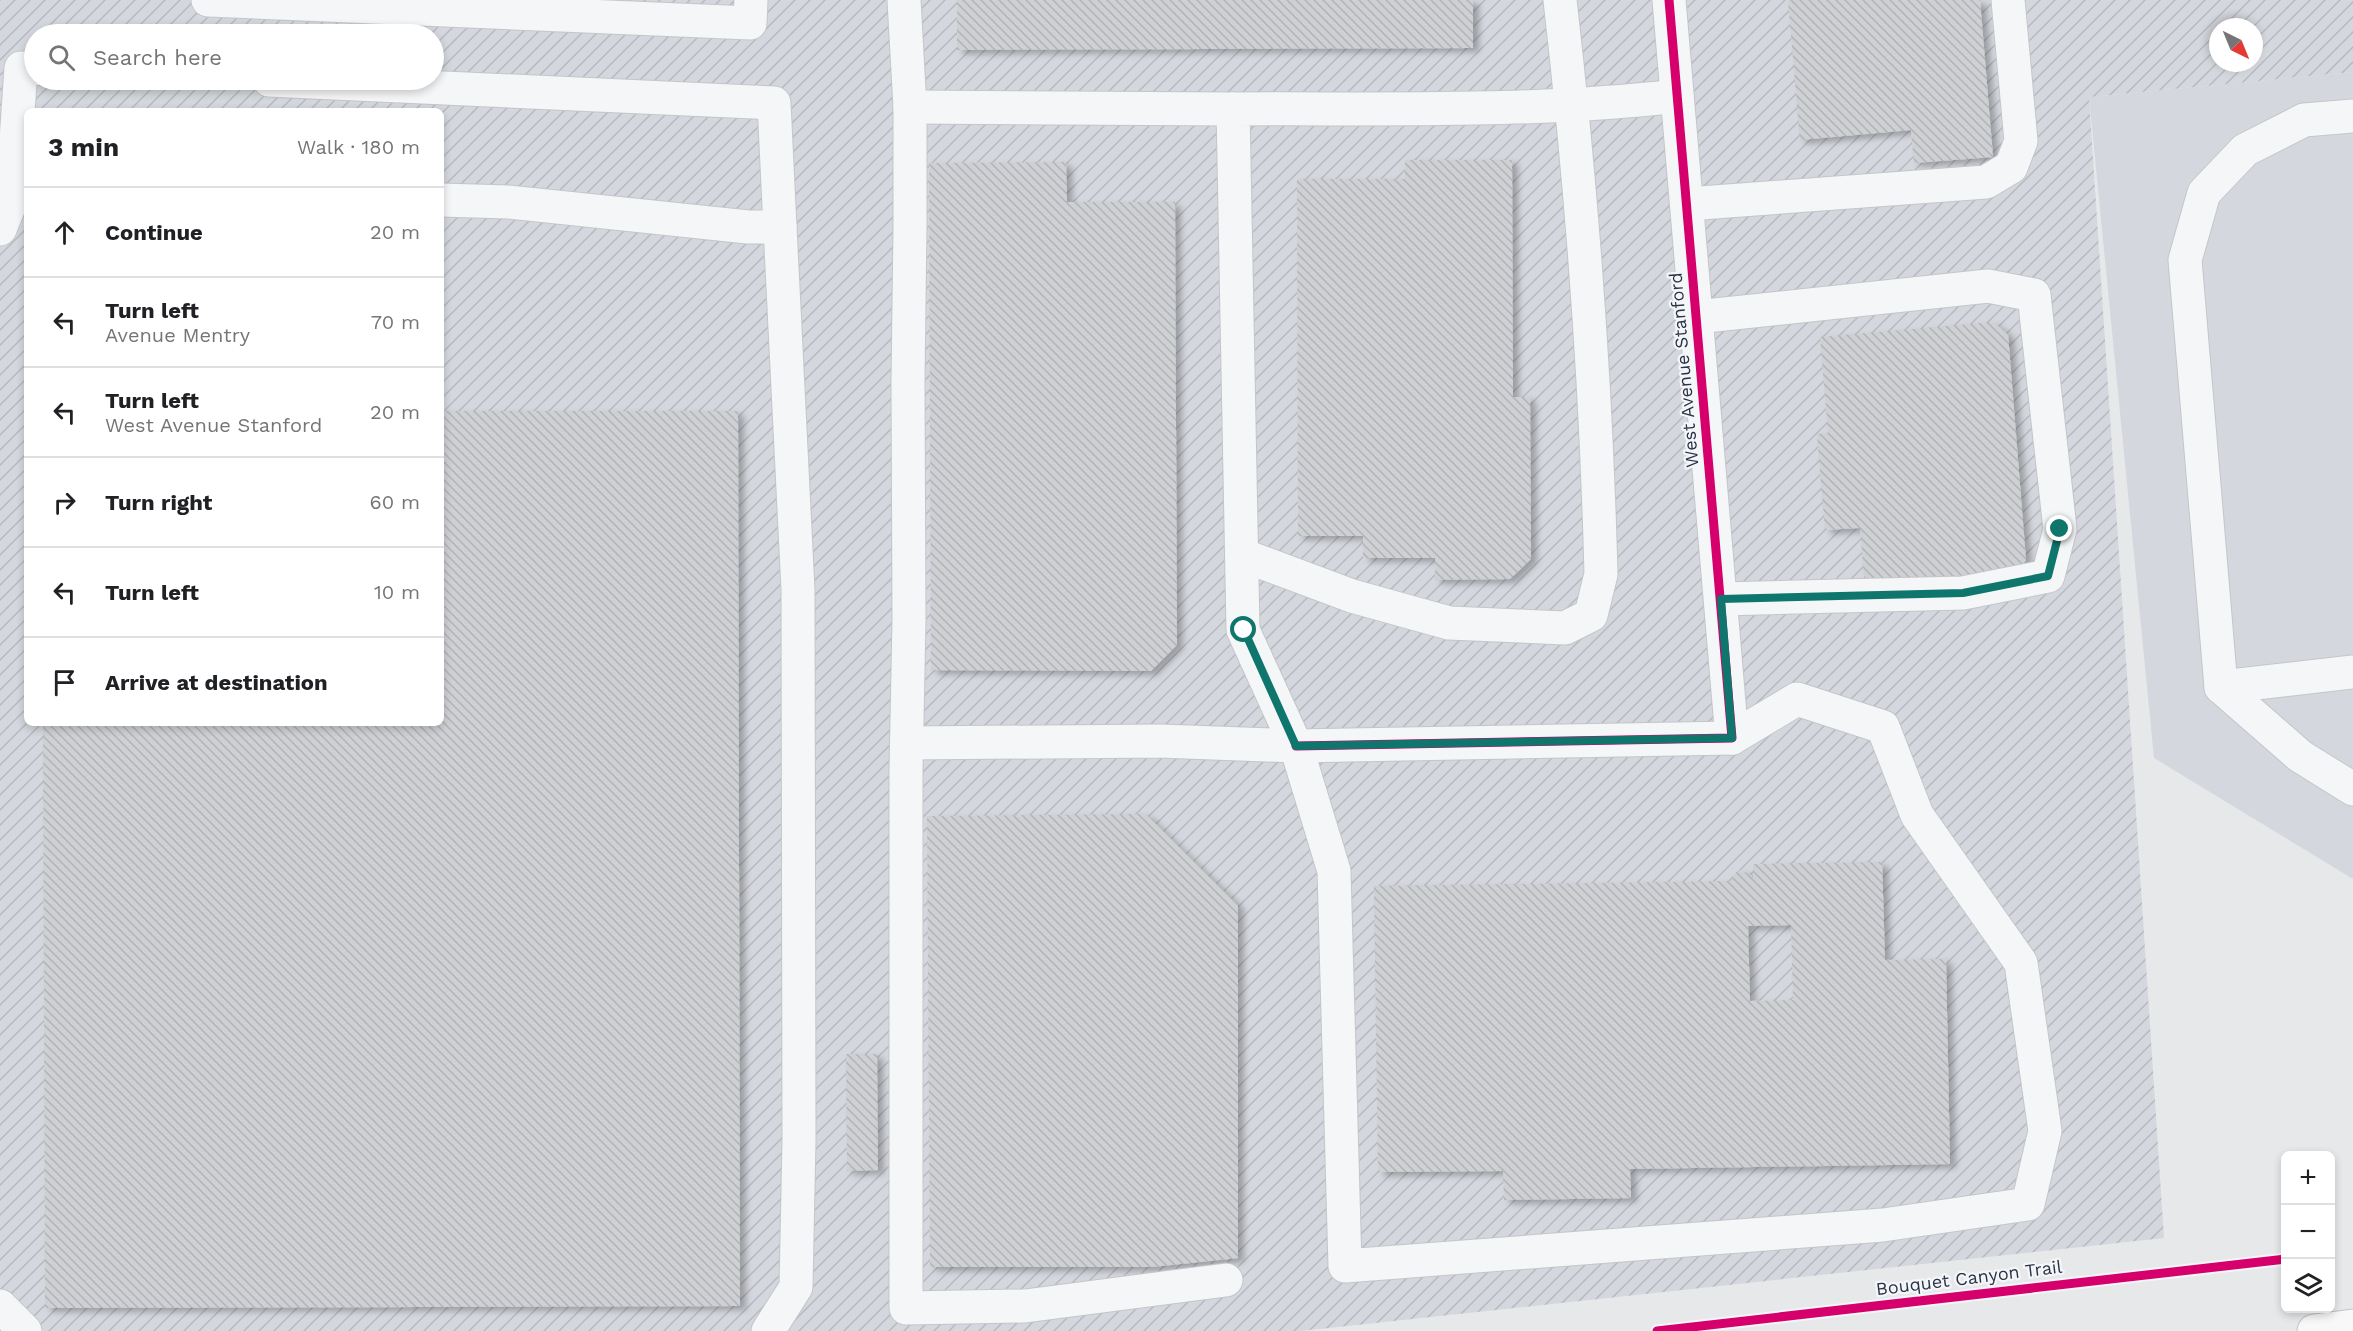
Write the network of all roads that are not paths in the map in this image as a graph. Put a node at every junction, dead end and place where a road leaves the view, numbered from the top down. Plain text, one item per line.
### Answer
1 (208, 0) edge
2 (752, 0) edge
3 (904, 0) edge
4 (1560, 0) edge
5 (1669, 0) edge
6 (2008, 0) edge
7 (24, 68) edge
8 (444, 88) edge
9 (1677, 96) junction
10 (1572, 105) junction
11 (910, 107) junction
12 (1233, 109) junction
13 (2353, 116) edge
14 (19, 198) edge
15 (444, 200) edge
16 (1687, 204) junction
17 (780, 227) junction
18 (0, 229) edge
19 (1696, 317) junction
20 (1242, 555) junction
21 (1721, 599) junction
22 (2353, 672) edge
23 (2221, 687) junction
24 (1732, 738) junction
25 (907, 743) junction
26 (1296, 746) junction
27 (2353, 789) edge
28 (1226, 1280) dead end
29 (0, 1306) edge
30 (2353, 1326) edge
31 (25, 1331) edge
32 (768, 1331) edge
33 (2314, 1331) edge

1 - 2 street
3 - 11 street
4 - 10 street
5 - 9 street, West Avenue Stanford
6 - 16 street
7 - 14 street
8 - 17 street
9 - 10 street
9 - 16 street, West Avenue Stanford
10 - 12 street
10 - 20 street
11 - 12 street
11 - 25 street
12 - 20 street
13 - 23 street
14 - 18 street
15 - 17 street
16 - 19 street, West Avenue Stanford
17 - 32 street
19 - 21 street, West Avenue Stanford
19 - 21 street
20 - 26 street
21 - 24 street, West Avenue Stanford
22 - 23 street
23 - 27 street
24 - 26 street
24 - 26 street
25 - 26 street
25 - 28 street
29 - 31 street
30 - 33 main road

